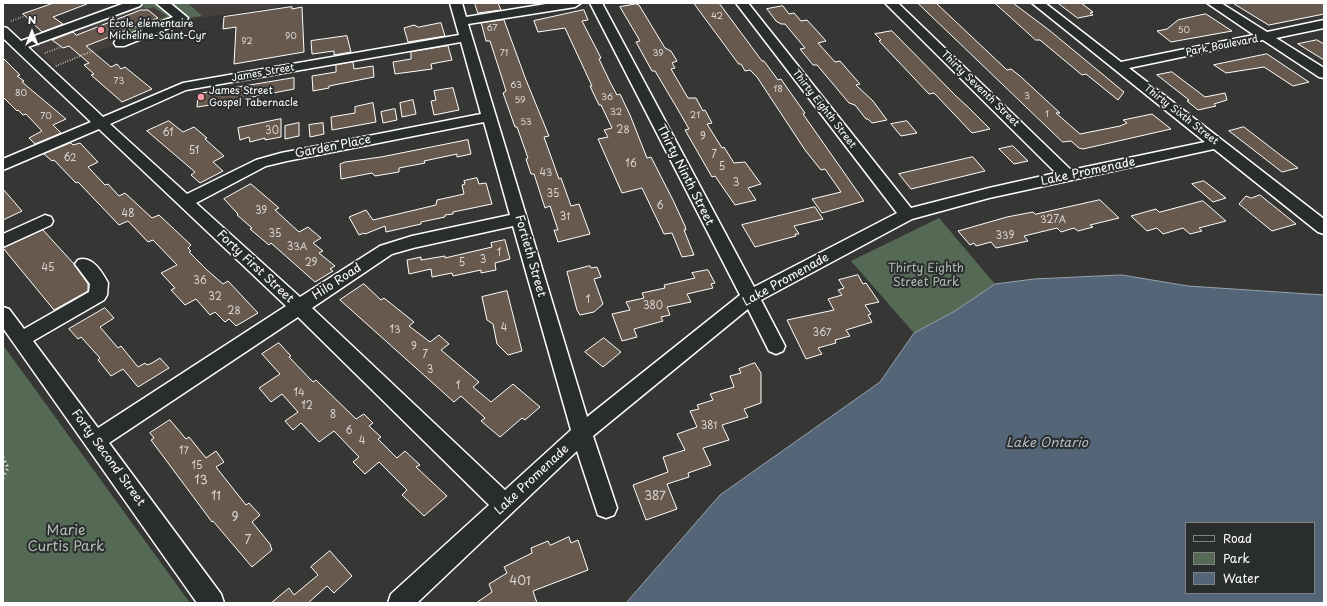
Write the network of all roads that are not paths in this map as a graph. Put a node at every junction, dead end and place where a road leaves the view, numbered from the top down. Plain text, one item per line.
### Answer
1 (136, 3) edge
2 (162, 3) edge
3 (456, 3) edge
4 (575, 3) edge
5 (596, 3) edge
6 (742, 3) edge
7 (892, 3) edge
8 (1038, 3) edge
9 (1213, 3) edge
10 (461, 21) junction
11 (1324, 24) edge
12 (9, 35) edge
13 (1266, 37) junction
14 (465, 38) junction
15 (120, 43) dead end
16 (1119, 66) junction
17 (1324, 74) edge
18 (490, 118) junction
19 (100, 123) junction
20 (1217, 144) junction
21 (3, 165) edge
22 (1068, 176) junction
23 (185, 202) junction
24 (907, 215) junction
25 (45, 220) dead end
26 (519, 220) junction
27 (1324, 228) edge
28 (3, 241) edge
29 (84, 264) dead end
30 (749, 298) junction
31 (299, 307) junction
32 (3, 314) edge
33 (22, 340) junction
34 (776, 346) dead end
35 (582, 433) junction
36 (94, 441) junction
37 (505, 505) junction
38 (606, 508) dead end
39 (212, 603) edge
40 (400, 603) edge

1 - 12 street
2 - 15 street
3 - 10 street, Fortieth Street
4 - 10 street
5 - 30 street, Thirty Ninth Street
6 - 24 street, Thirty Eighth Street
7 - 22 street, Thirty Seventh Street
8 - 16 street, Thirty Sixth Street
9 - 13 street
10 - 14 street, Fortieth Street
11 - 13 street, Park Boulevard
12 - 19 street, Forty First Street
13 - 16 street, Park Boulevard
13 - 17 street
14 - 18 street, Fortieth Street
14 - 19 street, James Street
16 - 20 street, Thirty Sixth Street
18 - 23 street, Garden Place
18 - 26 street, Fortieth Street
19 - 21 street, James Street
19 - 23 street, Forty First Street
20 - 22 street, Lake Promenade
20 - 27 street, Thirty Sixth Street
22 - 24 street, Lake Promenade
23 - 31 street, Forty First Street
24 - 30 street, Lake Promenade
25 - 28 street
26 - 31 street, Hilo Road
26 - 35 street, Fortieth Street
29 - 33 street
30 - 34 street, Thirty Ninth Street
30 - 35 street, Lake Promenade
31 - 36 street, Hilo Road
31 - 37 street, Forty First Street
32 - 33 street, Forty Second Street
33 - 36 street, Forty Second Street
35 - 37 street, Lake Promenade
35 - 38 street, Fortieth Street
36 - 39 street, Forty Second Street
37 - 40 street, Lake Promenade

